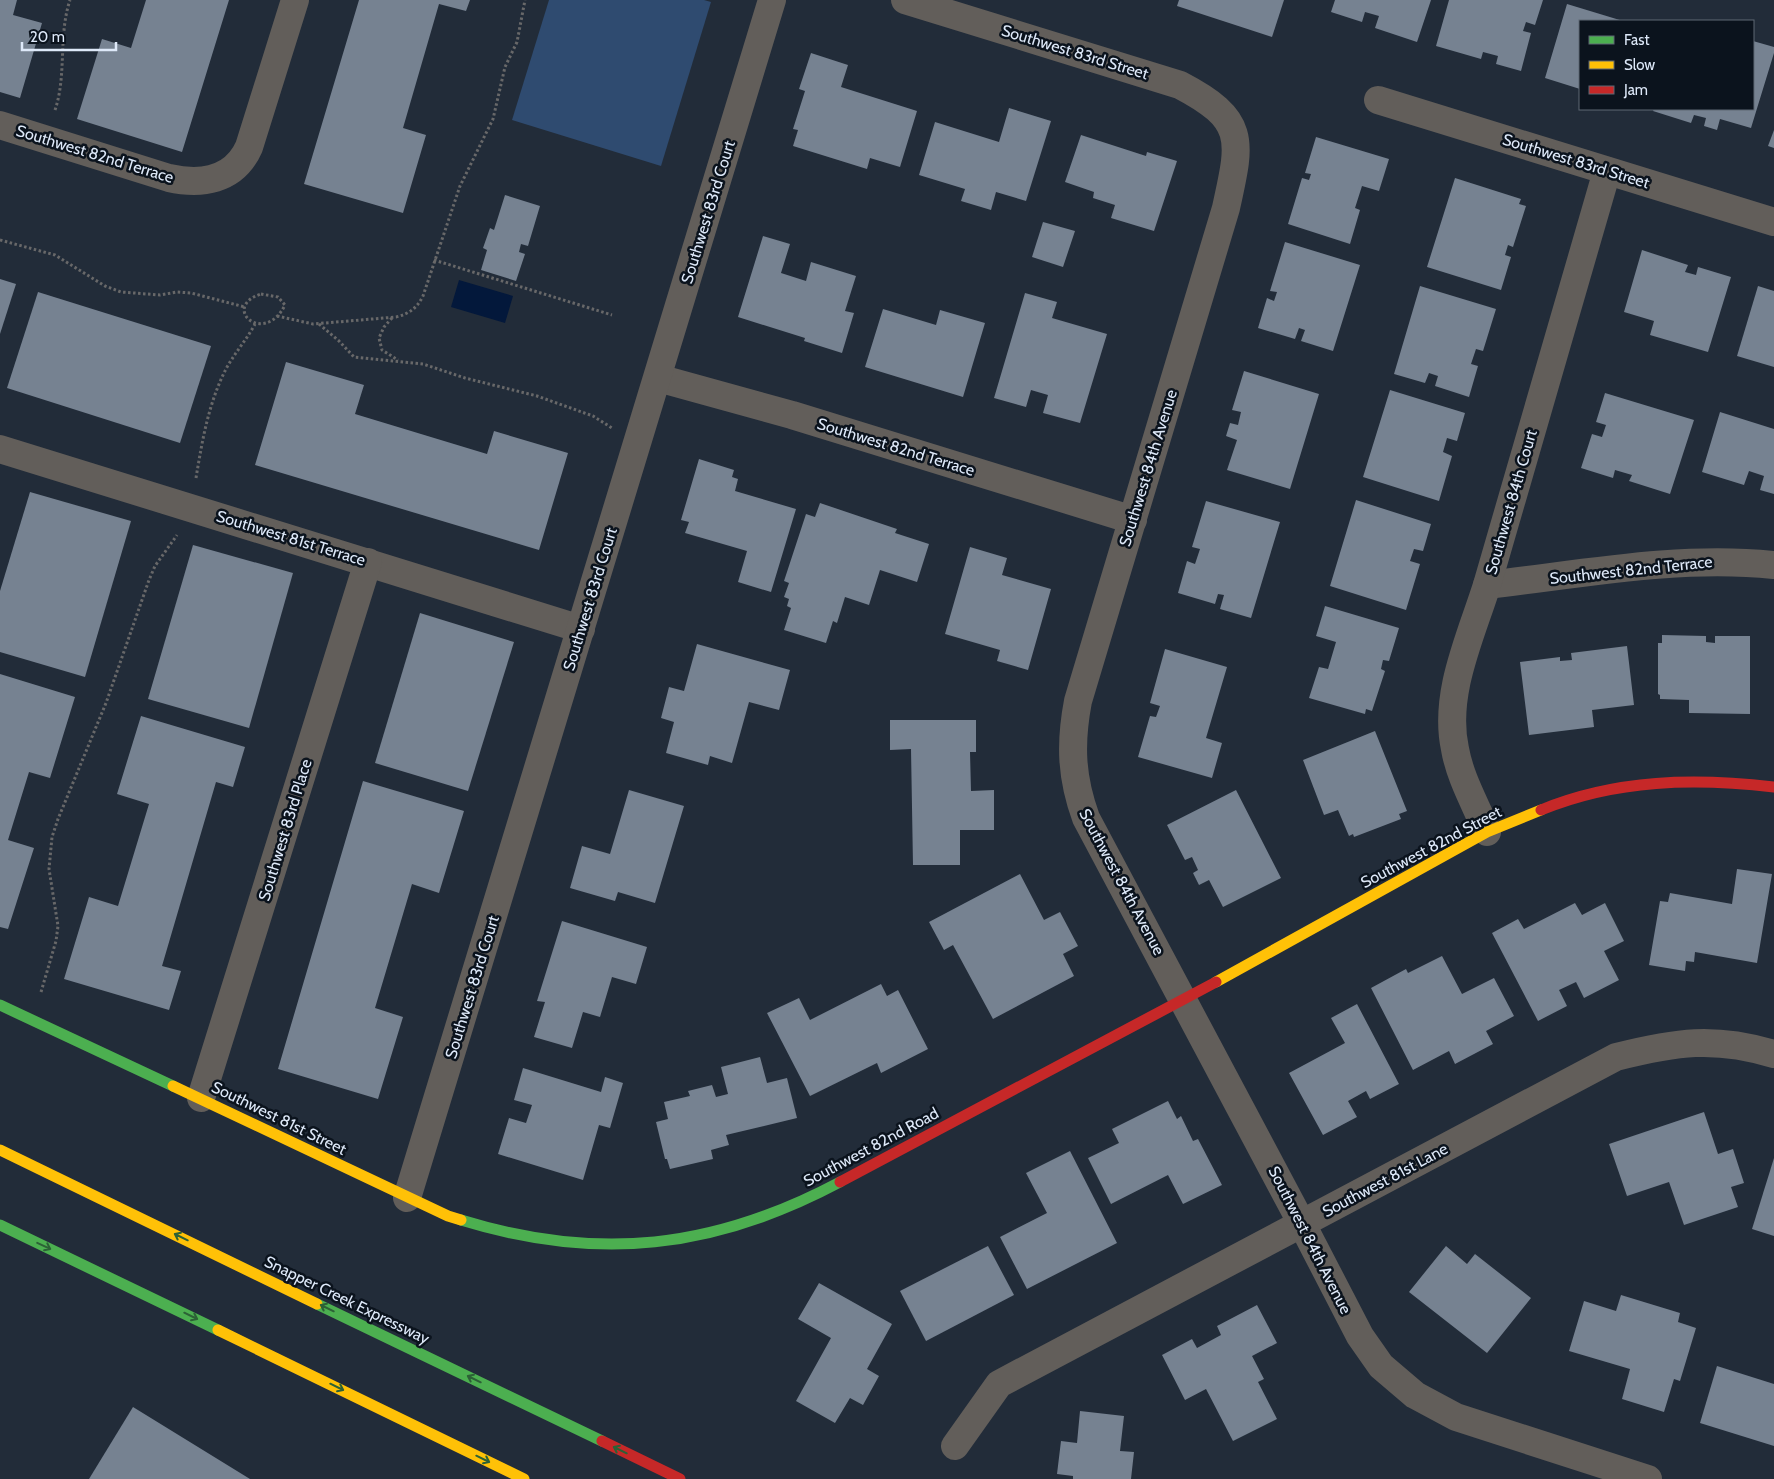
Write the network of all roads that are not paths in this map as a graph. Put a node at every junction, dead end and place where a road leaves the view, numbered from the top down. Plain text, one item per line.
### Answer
1 (296, 0) edge
2 (772, 0) edge
3 (905, 0) edge
4 (1378, 100) dead end
5 (0, 125) edge
6 (1232, 125) joint
7 (1607, 171) junction
8 (1774, 222) edge
9 (658, 378) junction
10 (0, 449) edge
11 (1133, 520) junction
12 (368, 562) junction
13 (1774, 565) edge
14 (1487, 585) junction
15 (581, 629) junction
16 (1774, 787) edge
17 (1487, 832) junction
18 (1183, 1000) junction
19 (0, 1005) edge
20 (1774, 1054) edge
21 (201, 1098) junction
22 (0, 1150) edge
23 (407, 1198) junction
24 (1302, 1224) junction
25 (0, 1225) edge
26 (550, 1241) joint
27 (955, 1446) dead end
28 (664, 1471) junction
29 (524, 1479) edge
30 (680, 1479) edge
31 (686, 1479) edge
32 (1648, 1479) edge

1 - 5 street, Southwest 82nd Terrace
2 - 9 street, Southwest 83rd Court
3 - 6 street, Southwest 83rd Street
4 - 7 street, Southwest 83rd Street
6 - 11 street, Southwest 84th Avenue
7 - 8 street, Southwest 83rd Street
7 - 14 street, Southwest 84th Court
9 - 11 street, Southwest 82nd Terrace
9 - 15 street, Southwest 83rd Court
10 - 12 street, Southwest 81st Terrace
11 - 18 street, Southwest 84th Avenue
12 - 15 street, Southwest 81st Terrace
12 - 21 street, Southwest 83rd Place
13 - 14 street, Southwest 82nd Terrace
14 - 17 street, Southwest 84th Court
15 - 23 street, Southwest 83rd Court
16 - 17 main road, Southwest 82nd Street
17 - 18 main road, Southwest 82nd Street
18 - 24 street, Southwest 84th Avenue
18 - 26 main road, Southwest 82nd Road
19 - 21 main road, Southwest 81st Street
20 - 24 street, Southwest 81st Lane
21 - 23 main road, Southwest 81st Street
28 -> 22 main road, Snapper Creek Expressway
23 - 26 main road, Southwest 81st Street
24 - 27 street, Southwest 81st Lane
24 - 32 street, Southwest 84th Avenue
25 -> 29 main road
28 - 30 main road, Snapper Creek Expressway
28 - 31 main road

